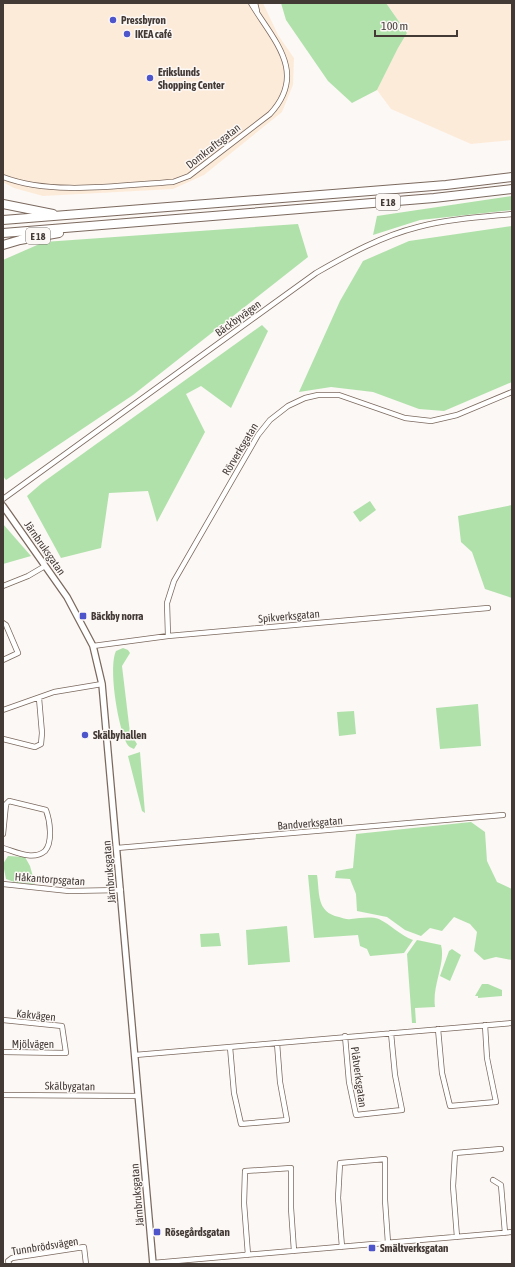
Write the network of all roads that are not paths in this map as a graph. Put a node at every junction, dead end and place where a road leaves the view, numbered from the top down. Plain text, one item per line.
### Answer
1 (250, 3) edge
2 (255, 3) edge
3 (258, 13) junction
4 (3, 177) edge
5 (512, 177) edge
6 (512, 189) edge
7 (3, 204) edge
8 (512, 214) edge
9 (58, 216) junction
10 (3, 220) edge
11 (72, 227) junction
12 (3, 233) edge
13 (3, 245) edge
14 (512, 392) edge
15 (3, 499) edge
16 (3, 506) edge
17 (45, 566) junction
18 (3, 586) edge
19 (488, 608) dead end
20 (3, 623) edge
21 (168, 636) junction
22 (93, 646) junction
23 (3, 660) edge
24 (102, 684) junction
25 (39, 698) junction
26 (3, 710) edge
27 (3, 739) edge
28 (503, 815) dead end
29 (3, 834) edge
30 (3, 848) edge
31 (117, 848) junction
32 (3, 884) edge
33 (121, 890) junction
34 (3, 1020) edge
35 (512, 1023) edge
36 (485, 1025) junction
37 (438, 1029) junction
38 (392, 1032) junction
39 (345, 1036) junction
40 (277, 1043) junction
41 (230, 1046) junction
42 (3, 1052) edge
43 (64, 1053) joint
44 (135, 1055) junction
45 (3, 1095) edge
46 (138, 1096) junction
47 (501, 1149) dead end
48 (493, 1180) dead end
49 (512, 1232) edge
50 (505, 1233) junction
51 (457, 1236) junction
52 (388, 1243) junction
53 (342, 1247) junction
54 (294, 1251) junction
55 (248, 1255) junction
56 (9, 1264) edge
57 (86, 1264) edge
58 (153, 1264) edge

1 - 3 street, Domkraftsgatan
2 - 3 street, Domkraftsgatan
3 - 4 street, Domkraftsgatan
5 - 9 highway, E 18
6 - 11 highway, E 18
7 - 9 highway, E 18
8 - 15 street, Bäckbyvägen
9 - 10 highway, E 18
11 - 12 highway, E 18
11 - 13 highway, E 18
14 - 21 street, Rörverksgatan
16 - 17 street, Järnbruksgatan
17 - 18 street
17 - 22 street, Järnbruksgatan
19 - 21 street, Spikverksgatan
20 - 23 street
21 - 22 street, Spikverksgatan
22 - 24 street, Järnbruksgatan
24 - 25 street
24 - 31 street, Järnbruksgatan
25 - 26 street
25 - 27 street
28 - 31 street, Bandverksgatan
29 - 30 street
31 - 33 street, Järnbruksgatan
32 - 33 street, Håkantorpsgatan
33 - 44 street, Järnbruksgatan
34 - 43 street, Kakvägen
35 - 36 street, Plåtverksgatan
36 - 37 street, Plåtverksgatan
36 - 37 street
37 - 38 street, Plåtverksgatan
38 - 39 street, Plåtverksgatan
38 - 39 street, Plåtverksgatan
39 - 40 street, Plåtverksgatan
40 - 41 street, Plåtverksgatan
40 - 41 street
41 - 44 street, Plåtverksgatan
42 - 43 street, Mjölvägen
44 - 46 street, Järnbruksgatan
45 - 46 street, Skälbygatan
46 - 58 street, Järnbruksgatan
47 - 51 street
48 - 50 street
49 - 50 street
50 - 51 street
51 - 52 street
52 - 53 street
52 - 53 street
53 - 54 street
54 - 55 street
54 - 55 street
55 - 58 street
56 - 57 street, Tunnbrödsvägen

